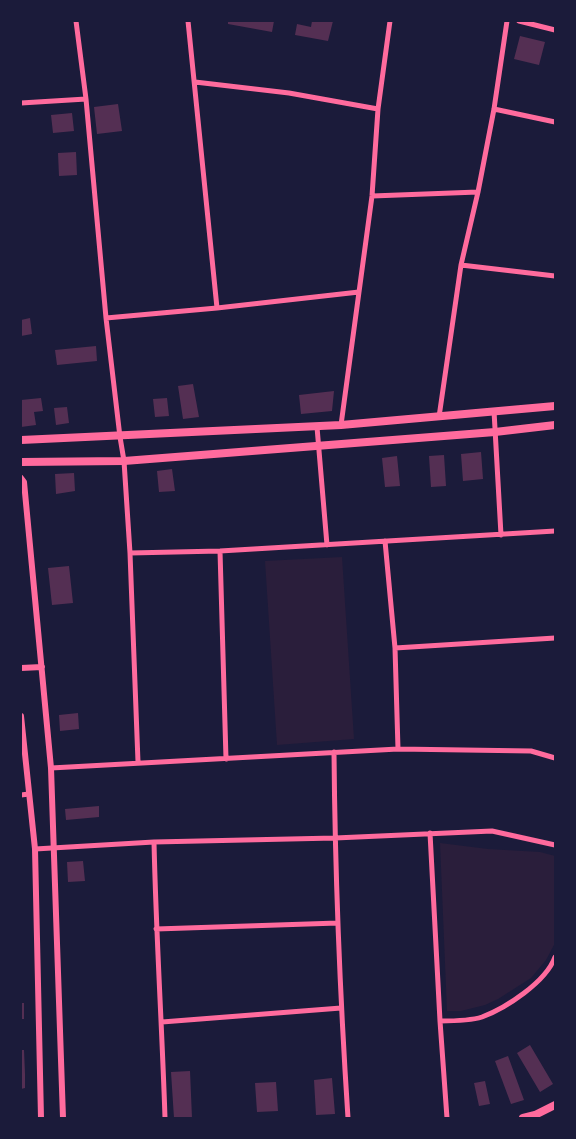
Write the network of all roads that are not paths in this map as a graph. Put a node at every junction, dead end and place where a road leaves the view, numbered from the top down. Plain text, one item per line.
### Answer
1 (76, 21) edge
2 (188, 21) edge
3 (390, 21) edge
4 (507, 21) edge
5 (519, 21) edge
6 (555, 30) edge
7 (195, 82) junction
8 (86, 99) junction
9 (21, 103) edge
10 (378, 109) junction
11 (494, 109) junction
12 (555, 122) edge
13 (478, 192) junction
14 (372, 196) junction
15 (461, 265) junction
16 (555, 275) edge
17 (359, 292) junction
18 (216, 308) junction
19 (106, 318) junction
20 (555, 406) edge
21 (494, 411) junction
22 (439, 417) junction
23 (341, 425) junction
24 (555, 425) edge
25 (318, 426) junction
26 (496, 432) junction
27 (120, 437) junction
28 (21, 440) edge
29 (320, 447) junction
30 (124, 461) junction
31 (21, 462) edge
32 (21, 478) edge
33 (555, 532) edge
34 (501, 535) junction
35 (385, 542) junction
36 (327, 545) junction
37 (220, 551) junction
38 (130, 553) junction
39 (555, 638) edge
40 (395, 648) junction
41 (42, 667) junction
42 (21, 668) edge
43 (21, 716) edge
44 (398, 750) junction
45 (334, 752) junction
46 (555, 758) edge
47 (226, 759) junction
48 (138, 762) junction
49 (51, 768) junction
50 (29, 794) junction
51 (21, 795) edge
52 (430, 833) junction
53 (335, 838) junction
54 (154, 842) junction
55 (555, 845) edge
56 (55, 848) junction
57 (35, 849) junction
58 (338, 923) junction
59 (156, 929) junction
60 (555, 958) edge
61 (340, 1008) junction
62 (440, 1021) junction
63 (162, 1022) junction
64 (555, 1106) edge
65 (41, 1118) edge
66 (63, 1118) edge
67 (164, 1118) edge
68 (348, 1118) edge
69 (447, 1118) edge
70 (524, 1118) edge

1 - 8 street
2 - 7 street
3 - 10 street
4 - 11 street
5 - 6 street
7 - 10 street
7 - 18 street
8 - 9 street
8 - 19 street
10 - 14 street
11 - 12 street
11 - 13 street
13 - 14 street
13 - 15 street
14 - 17 street
15 - 16 street
15 - 22 street
17 - 18 street
17 - 23 street
18 - 19 street
19 - 27 street
20 - 21 main road
21 - 22 main road
21 - 26 street
22 - 23 main road
23 - 25 main road
24 - 26 main road
25 - 27 main road
25 - 29 street
26 - 29 main road
26 - 34 street
27 - 28 main road
27 - 30 street
29 - 30 main road
29 - 36 street
30 - 31 main road
30 - 38 street
32 - 41 street
33 - 34 street
34 - 35 street
35 - 36 street
35 - 40 street
36 - 37 street
37 - 38 street
37 - 47 street
38 - 48 street
39 - 40 street
40 - 44 street
41 - 42 street
41 - 49 street
43 - 50 street
44 - 45 street
44 - 46 street
45 - 47 street
45 - 53 street
47 - 48 street
48 - 49 street
49 - 56 street
50 - 51 street
50 - 57 street
52 - 53 street
52 - 55 street
52 - 62 street
53 - 54 street
53 - 58 street
54 - 56 street
54 - 59 street
56 - 57 street
56 - 66 street
57 - 65 street
58 - 59 street
58 - 61 street
59 - 63 street
60 - 62 street
61 - 63 street
61 - 68 street
62 - 69 street
63 - 67 street
64 - 70 main road

